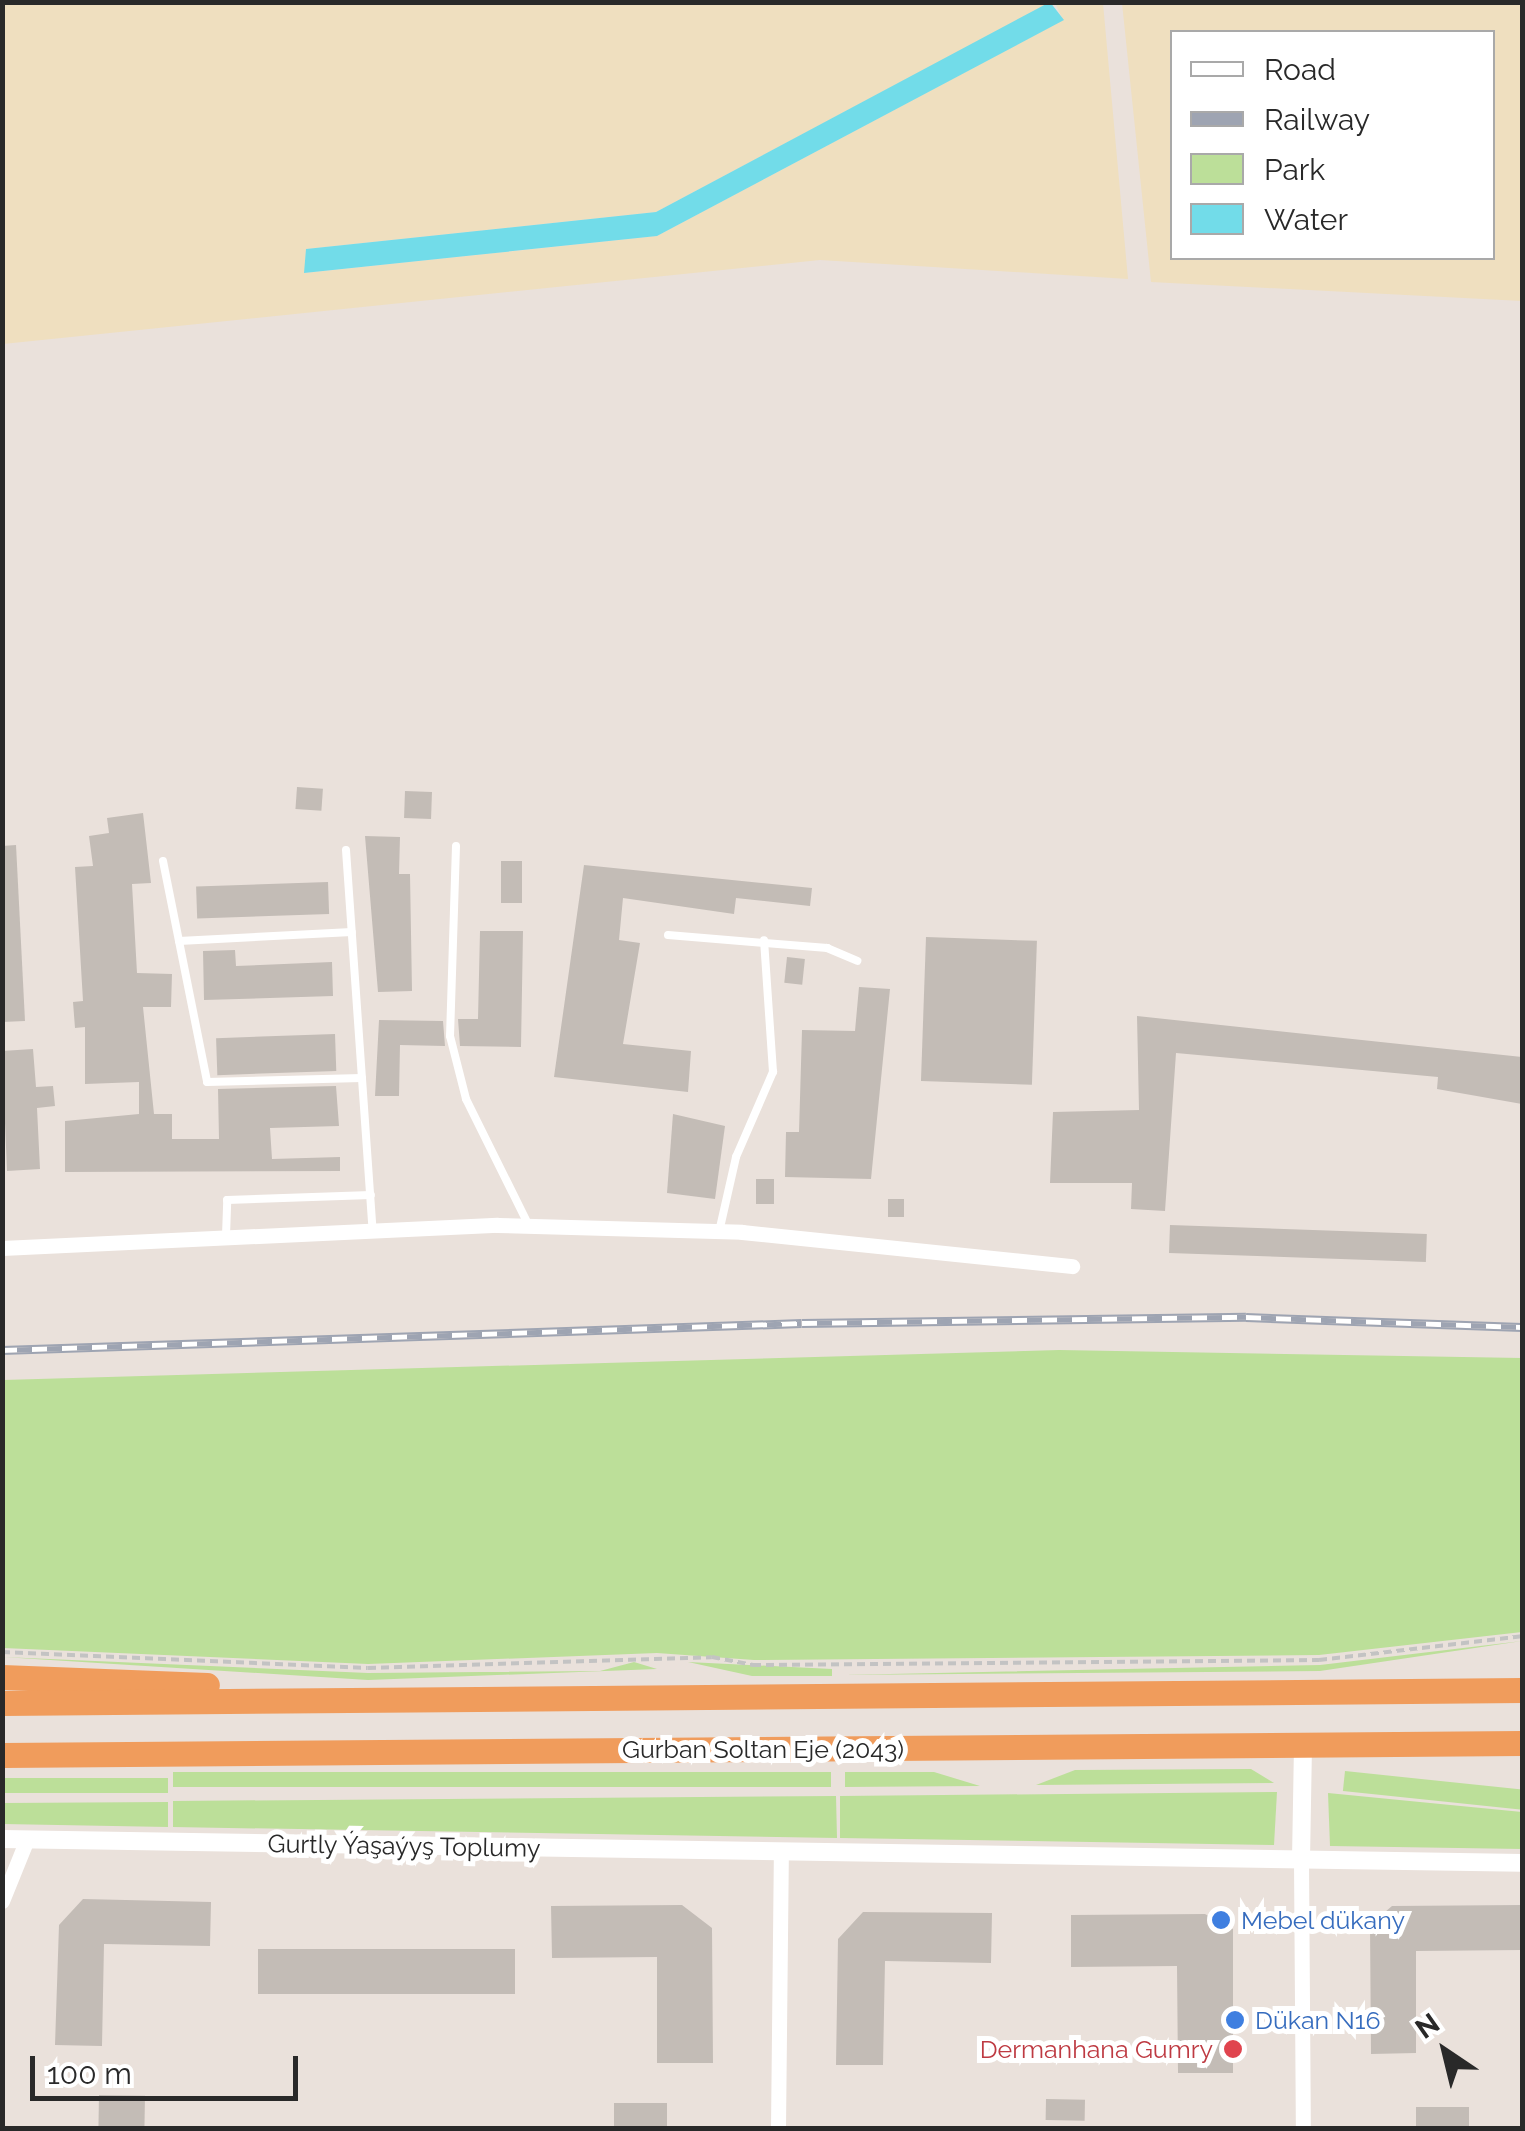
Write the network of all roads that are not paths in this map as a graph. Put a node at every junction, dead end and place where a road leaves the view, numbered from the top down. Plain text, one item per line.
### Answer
1 (456, 846) dead end
2 (346, 850) dead end
3 (163, 861) dead end
4 (352, 932) junction
5 (668, 935) dead end
6 (764, 940) junction
7 (179, 941) junction
8 (857, 961) dead end
9 (362, 1078) junction
10 (371, 1195) junction
11 (529, 1226) junction
12 (374, 1232) junction
13 (719, 1232) junction
14 (226, 1240) junction
15 (2, 1248) edge
16 (1072, 1266) dead end
17 (2, 1676) edge
18 (1522, 1690) edge
19 (306, 1700) junction
20 (2, 1703) edge
21 (1522, 1743) edge
22 (1303, 1745) junction
23 (2, 1755) edge
24 (27, 1838) junction
25 (2, 1839) edge
26 (782, 1851) junction
27 (1302, 1860) junction
28 (1522, 1864) edge
29 (2, 1901) edge
30 (778, 2128) edge
31 (1303, 2128) edge

1 - 11 lane
2 - 4 lane
3 - 7 lane
4 - 7 lane
4 - 9 lane
5 - 6 lane
6 - 8 lane
6 - 13 lane
7 - 9 lane
9 - 10 lane
10 - 12 lane
10 - 14 lane
11 - 12 street
11 - 13 street
12 - 14 street
13 - 16 street
14 - 15 street
17 - 19 highway
18 - 19 highway, Gurban Soltan Eje (2043)
19 - 20 highway, Gurban Soltan Eje (2043)
21 - 22 highway, Gurban Soltan Eje (2043)
22 - 23 highway, Gurban Soltan Eje (2043)
22 - 27 street
24 - 25 street, Gurtly Ýaşaýyş Toplumy
24 - 26 street, Gurtly Ýaşaýyş Toplumy
24 - 29 street
26 - 27 street, Gurtly Ýaşaýyş Toplumy
26 - 30 street
27 - 28 street, Gurtly Ýaşaýyş Toplumy
27 - 31 street

